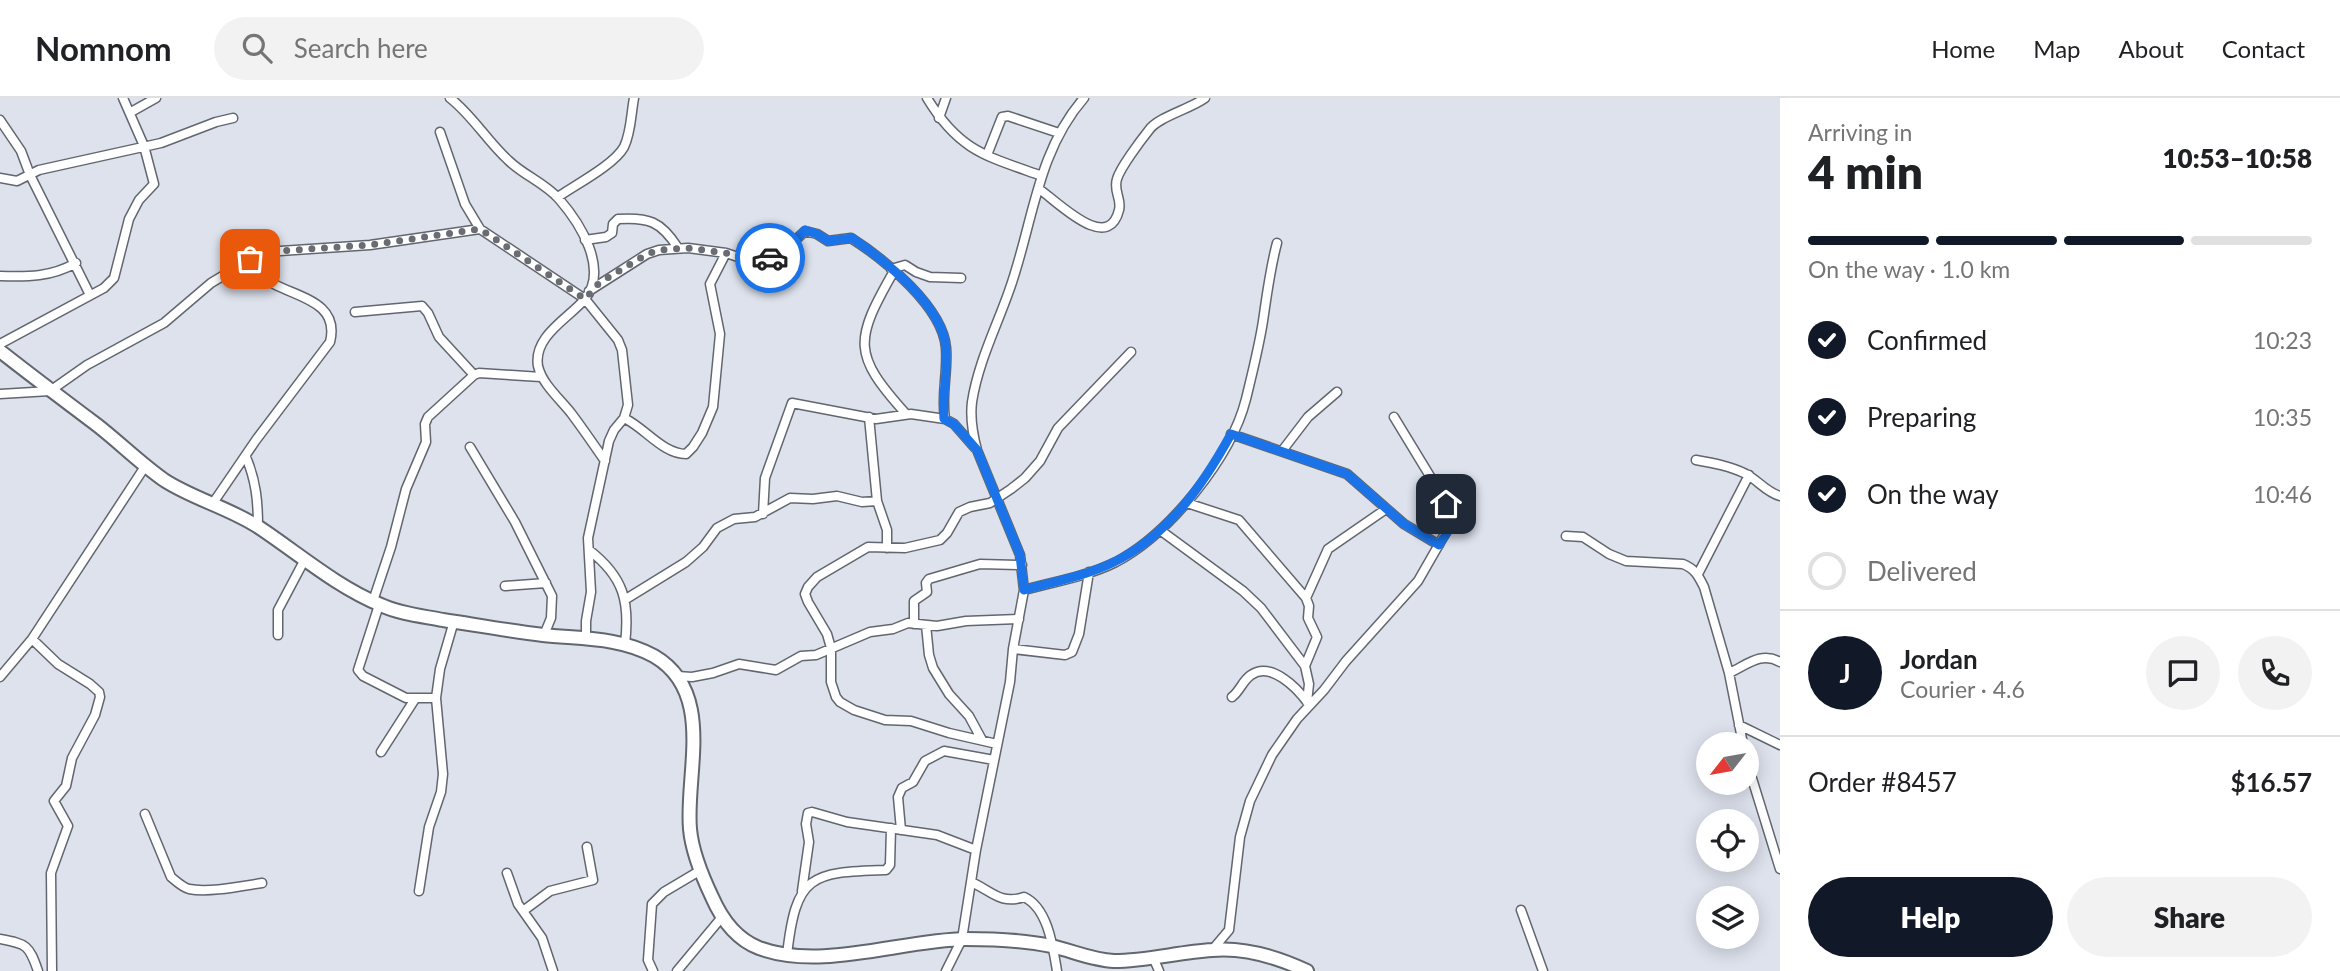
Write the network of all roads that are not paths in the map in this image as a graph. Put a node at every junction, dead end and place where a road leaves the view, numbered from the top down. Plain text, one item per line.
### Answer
1 (123, 98) edge
2 (156, 98) edge
3 (450, 98) edge
4 (634, 98) edge
5 (927, 98) edge
6 (946, 98) edge
7 (1084, 98) edge
8 (1205, 98) edge
9 (131, 112) junction
10 (233, 118) dead end
11 (939, 118) junction
12 (0, 120) edge
13 (440, 132) dead end
14 (1059, 133) junction
15 (144, 146) junction
16 (987, 155) junction
17 (30, 175) junction
18 (1042, 176) junction
19 (0, 178) edge
20 (1039, 189) junction
21 (558, 197) junction
22 (480, 229) junction
23 (585, 240) junction
24 (1277, 243) dead end
25 (678, 248) junction
26 (726, 253) junction
27 (250, 259) junction
28 (76, 263) junction
29 (893, 270) junction
30 (0, 276) edge
31 (961, 278) dead end
32 (90, 295) junction
33 (587, 295) junction
34 (355, 312) dead end
35 (0, 344) edge
36 (0, 351) edge
37 (1131, 352) dead end
38 (474, 375) junction
39 (541, 377) junction
40 (50, 391) junction
41 (1337, 392) dead end
42 (0, 394) edge
43 (906, 414) junction
44 (869, 417) junction
45 (1394, 417) dead end
46 (624, 418) junction
47 (944, 419) junction
48 (1231, 434) junction
49 (470, 447) dead end
50 (977, 450) junction
51 (1282, 451) junction
52 (246, 457) junction
53 (1696, 460) dead end
54 (605, 461) junction
55 (146, 465) junction
56 (1749, 475) junction
57 (1780, 496) edge
58 (998, 498) junction
59 (877, 501) junction
60 (213, 503) junction
61 (1187, 503) junction
62 (1386, 509) junction
63 (763, 514) junction
64 (258, 527) junction
65 (1160, 530) junction
66 (1566, 536) dead end
67 (1439, 545) junction
68 (887, 548) junction
69 (589, 550) junction
70 (305, 559) junction
71 (1022, 565) junction
72 (1089, 572) junction
73 (1698, 574) junction
74 (547, 583) junction
75 (505, 586) dead end
76 (1024, 590) junction
77 (1306, 598) junction
78 (626, 599) junction
79 (376, 603) junction
80 (1019, 619) junction
81 (454, 621) junction
82 (914, 624) junction
83 (926, 625) junction
84 (278, 635) dead end
85 (544, 635) junction
86 (586, 637) junction
87 (32, 639) junction
88 (625, 644) junction
89 (831, 648) junction
90 (1013, 649) junction
91 (1780, 662) edge
92 (1305, 666) junction
93 (1729, 673) junction
94 (677, 676) junction
95 (0, 677) edge
96 (1232, 697) dead end
97 (436, 698) junction
98 (415, 699) junction
99 (1308, 704) junction
100 (1739, 725) junction
101 (1740, 732) edge
102 (982, 740) junction
103 (997, 744) junction
104 (1780, 745) edge
105 (381, 752) dead end
106 (994, 760) junction
107 (1757, 795) edge
108 (145, 814) dead end
109 (891, 828) junction
110 (901, 830) junction
111 (587, 847) dead end
112 (976, 850) junction
113 (1780, 869) edge
114 (701, 870) junction
115 (507, 873) dead end
116 (971, 882) junction
117 (262, 883) dead end
118 (419, 891) dead end
119 (802, 891) junction
120 (1521, 910) dead end
121 (523, 912) junction
122 (722, 917) junction
123 (1229, 930) junction
124 (0, 939) edge
125 (962, 939) junction
126 (1052, 946) junction
127 (1213, 950) junction
128 (1240, 950) junction
129 (787, 955) junction
130 (1153, 957) junction
131 (1299, 969) edge
132 (38, 971) edge
133 (52, 971) edge
134 (553, 971) edge
135 (653, 971) edge
136 (677, 971) edge
137 (946, 971) edge
138 (1058, 971) edge
139 (1159, 971) edge
140 (1543, 971) edge

1 - 9 street
2 - 9 street
3 - 21 street
4 - 21 street
5 - 11 street
6 - 11 street
7 - 14 street
8 - 20 street
9 - 15 street
10 - 15 street
11 - 16 street
12 - 17 street
13 - 22 street
14 - 16 street
14 - 18 street
15 - 17 street
15 - 32 street
16 - 18 street
17 - 19 street
17 - 28 street
18 - 20 street
20 - 50 street
21 - 23 street
22 - 27 street
22 - 33 street
23 - 25 street
23 - 33 street
24 - 48 street
25 - 26 street
25 - 33 street
26 - 29 street
26 - 46 street
27 - 40 street
27 - 52 street
28 - 30 street
28 - 32 street
29 - 31 street
29 - 43 street
29 - 47 street
32 - 35 street
33 - 39 street
33 - 46 street
34 - 38 street
36 - 40 main road
37 - 58 street
38 - 39 street
38 - 79 street
39 - 54 street
40 - 42 street
40 - 55 main road
41 - 51 street
43 - 44 street
43 - 47 street
44 - 59 street
44 - 63 street
45 - 67 street
46 - 54 street
47 - 50 street
48 - 51 street
48 - 61 street
49 - 74 street
50 - 58 street
51 - 62 street
52 - 60 street
52 - 64 street
53 - 56 street
54 - 69 street
55 - 60 main road
55 - 87 street
56 - 57 street
56 - 73 street
58 - 68 street
58 - 71 street
59 - 63 street
59 - 68 street
60 - 64 main road
61 - 65 street
61 - 77 street
62 - 67 street
62 - 77 street
63 - 78 street
64 - 70 main road
65 - 72 street
65 - 92 street
66 - 73 street
67 - 99 street
68 - 89 street
69 - 78 street
69 - 86 street
70 - 79 main road
70 - 84 street
71 - 76 street
71 - 82 street
72 - 76 street
72 - 90 street
73 - 93 street
74 - 75 street
74 - 85 street
76 - 80 street
77 - 92 street
78 - 88 street
79 - 81 main road
79 - 98 street
80 - 83 street
80 - 90 street
81 - 85 main road
81 - 97 street
82 - 83 street
82 - 89 street
83 - 102 street
85 - 86 main road
86 - 88 main road
87 - 95 street
87 - 133 street
88 - 94 main road
89 - 94 street
89 - 102 street
90 - 103 street
91 - 93 street
92 - 99 street
93 - 100 street
94 - 114 main road
96 - 99 street
97 - 98 street
97 - 118 street
98 - 105 street
99 - 123 street
100 - 101 street
100 - 104 street
102 - 103 street
103 - 106 street
106 - 110 street
106 - 112 street
107 - 113 street
108 - 117 street
109 - 110 street
109 - 119 street
109 - 119 street
110 - 112 street
111 - 121 street
112 - 116 street
114 - 122 main road
114 - 135 street
115 - 121 street
116 - 125 street
116 - 126 street
119 - 129 street
120 - 140 street
121 - 134 street
122 - 129 main road
122 - 136 street
123 - 127 street
123 - 128 street
124 - 132 street
125 - 126 main road
125 - 129 main road
125 - 137 street
126 - 130 main road
126 - 138 street
127 - 128 main road
127 - 130 main road
128 - 131 main road
130 - 139 street

